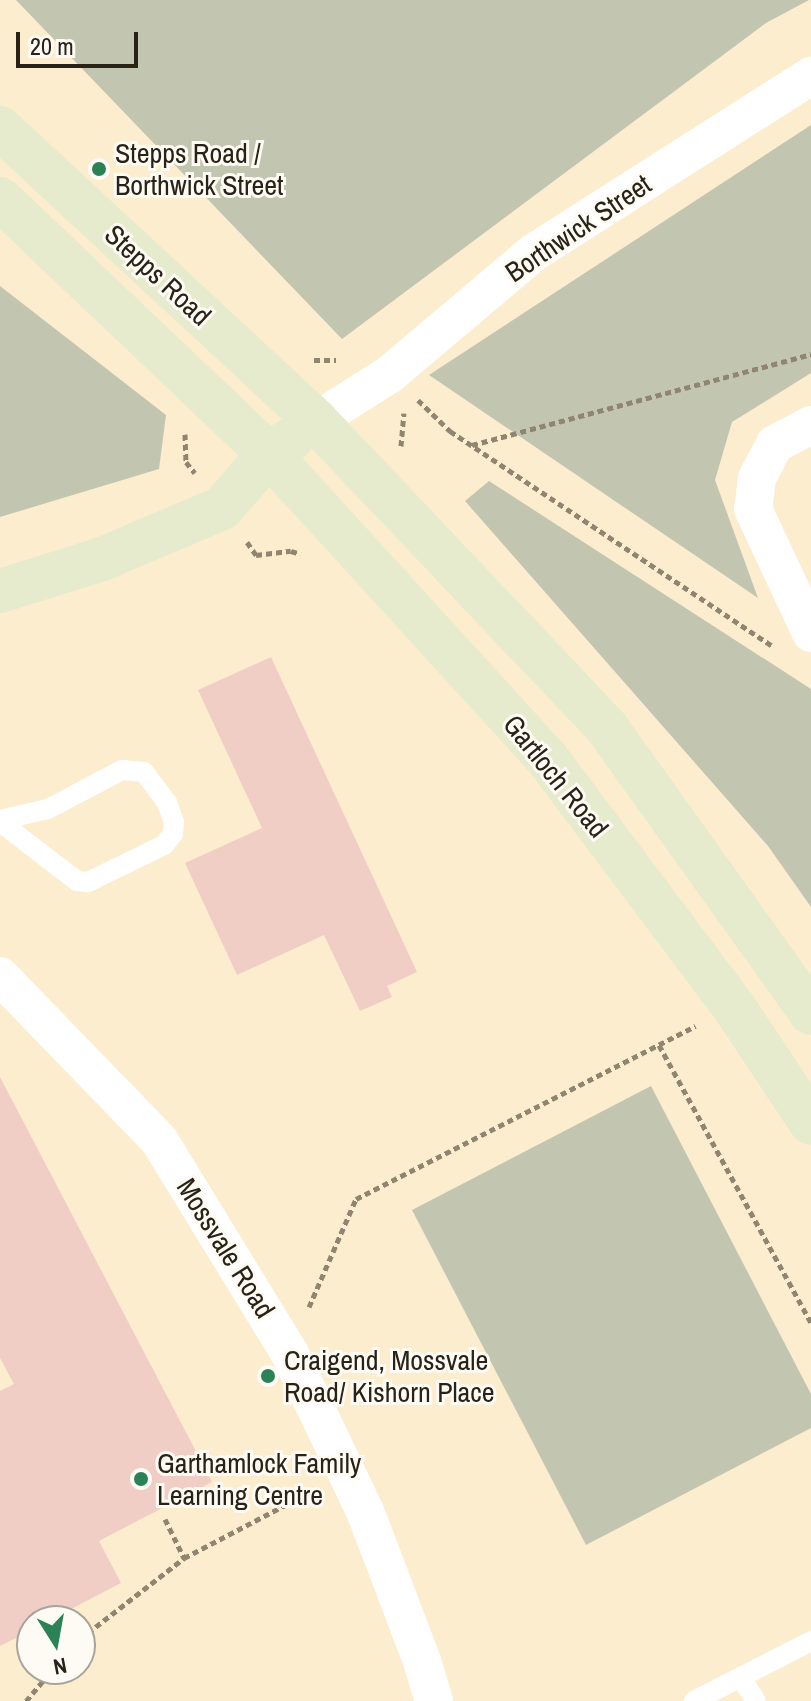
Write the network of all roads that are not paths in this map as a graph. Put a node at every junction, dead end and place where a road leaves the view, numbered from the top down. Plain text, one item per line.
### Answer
1 (811, 76) edge
2 (0, 128) edge
3 (0, 199) edge
4 (316, 421) junction
5 (811, 425) edge
6 (269, 454) junction
7 (0, 591) edge
8 (798, 644) edge
9 (0, 821) edge
10 (0, 976) edge
11 (811, 1013) edge
12 (811, 1123) edge
13 (811, 1641) edge
14 (741, 1678) junction
15 (434, 1701) edge
16 (694, 1701) edge
17 (756, 1701) edge

1 - 4 street, Borthwick Street
2 - 4 main road, Stepps Road
3 - 6 main road, Stepps Road
4 - 6 main road
4 - 11 main road
5 - 8 street
6 - 7 main road
6 - 12 main road, Gartloch Road
9 - 9 lane
10 - 15 street, Mossvale Road
13 - 14 lane
14 - 16 lane
14 - 17 lane

